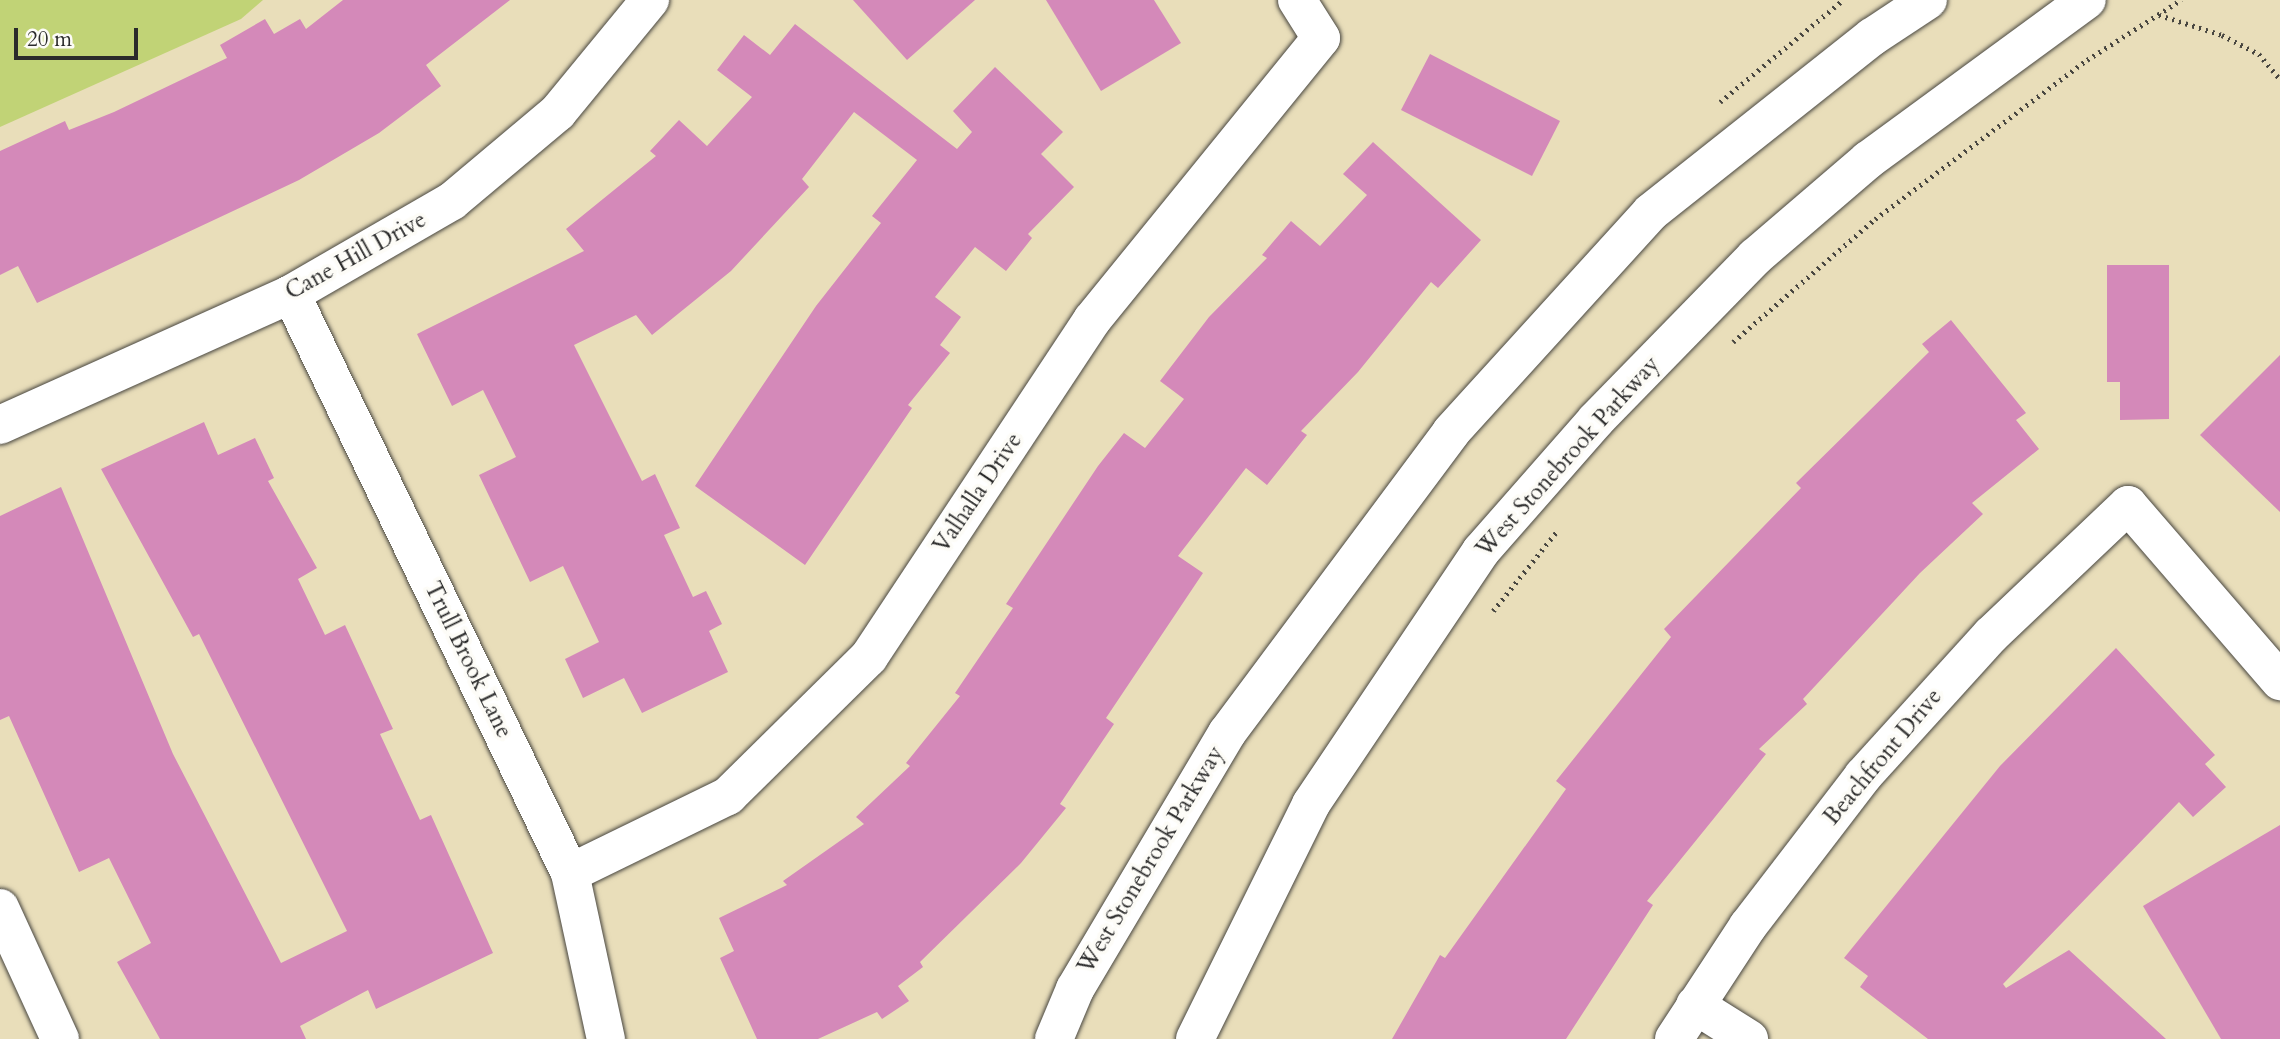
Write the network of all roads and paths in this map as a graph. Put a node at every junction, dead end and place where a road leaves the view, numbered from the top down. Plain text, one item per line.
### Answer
1 (650, 0) edge
2 (1297, 0) edge
3 (1928, 0) edge
4 (2087, 0) edge
5 (2181, 0) edge
6 (2159, 15) junction
7 (2280, 79) edge
8 (291, 294) junction
9 (1730, 345) dead end
10 (0, 425) edge
11 (1562, 524) dead end
12 (1486, 621) dead end
13 (2280, 681) edge
14 (570, 873) junction
15 (0, 908) edge
16 (1695, 1004) junction
17 (60, 1039) edge
18 (606, 1039) edge
19 (1054, 1039) edge
20 (1195, 1039) edge
21 (1674, 1039) edge
22 (1749, 1039) edge

1 - 8 street, Cane Hill Drive
2 - 14 street, Valhalla Drive
3 - 19 street, West Stonebrook Parkway
4 - 20 street, West Stonebrook Parkway
5 - 6 path
6 - 7 path
6 - 9 path
8 - 10 street, Cane Hill Drive
8 - 14 street, Trull Brook Lane
11 - 12 path
13 - 16 street, Beachfront Drive
14 - 18 street, Trull Brook Lane
15 - 17 street
16 - 21 street, Beachfront Drive
16 - 22 street

